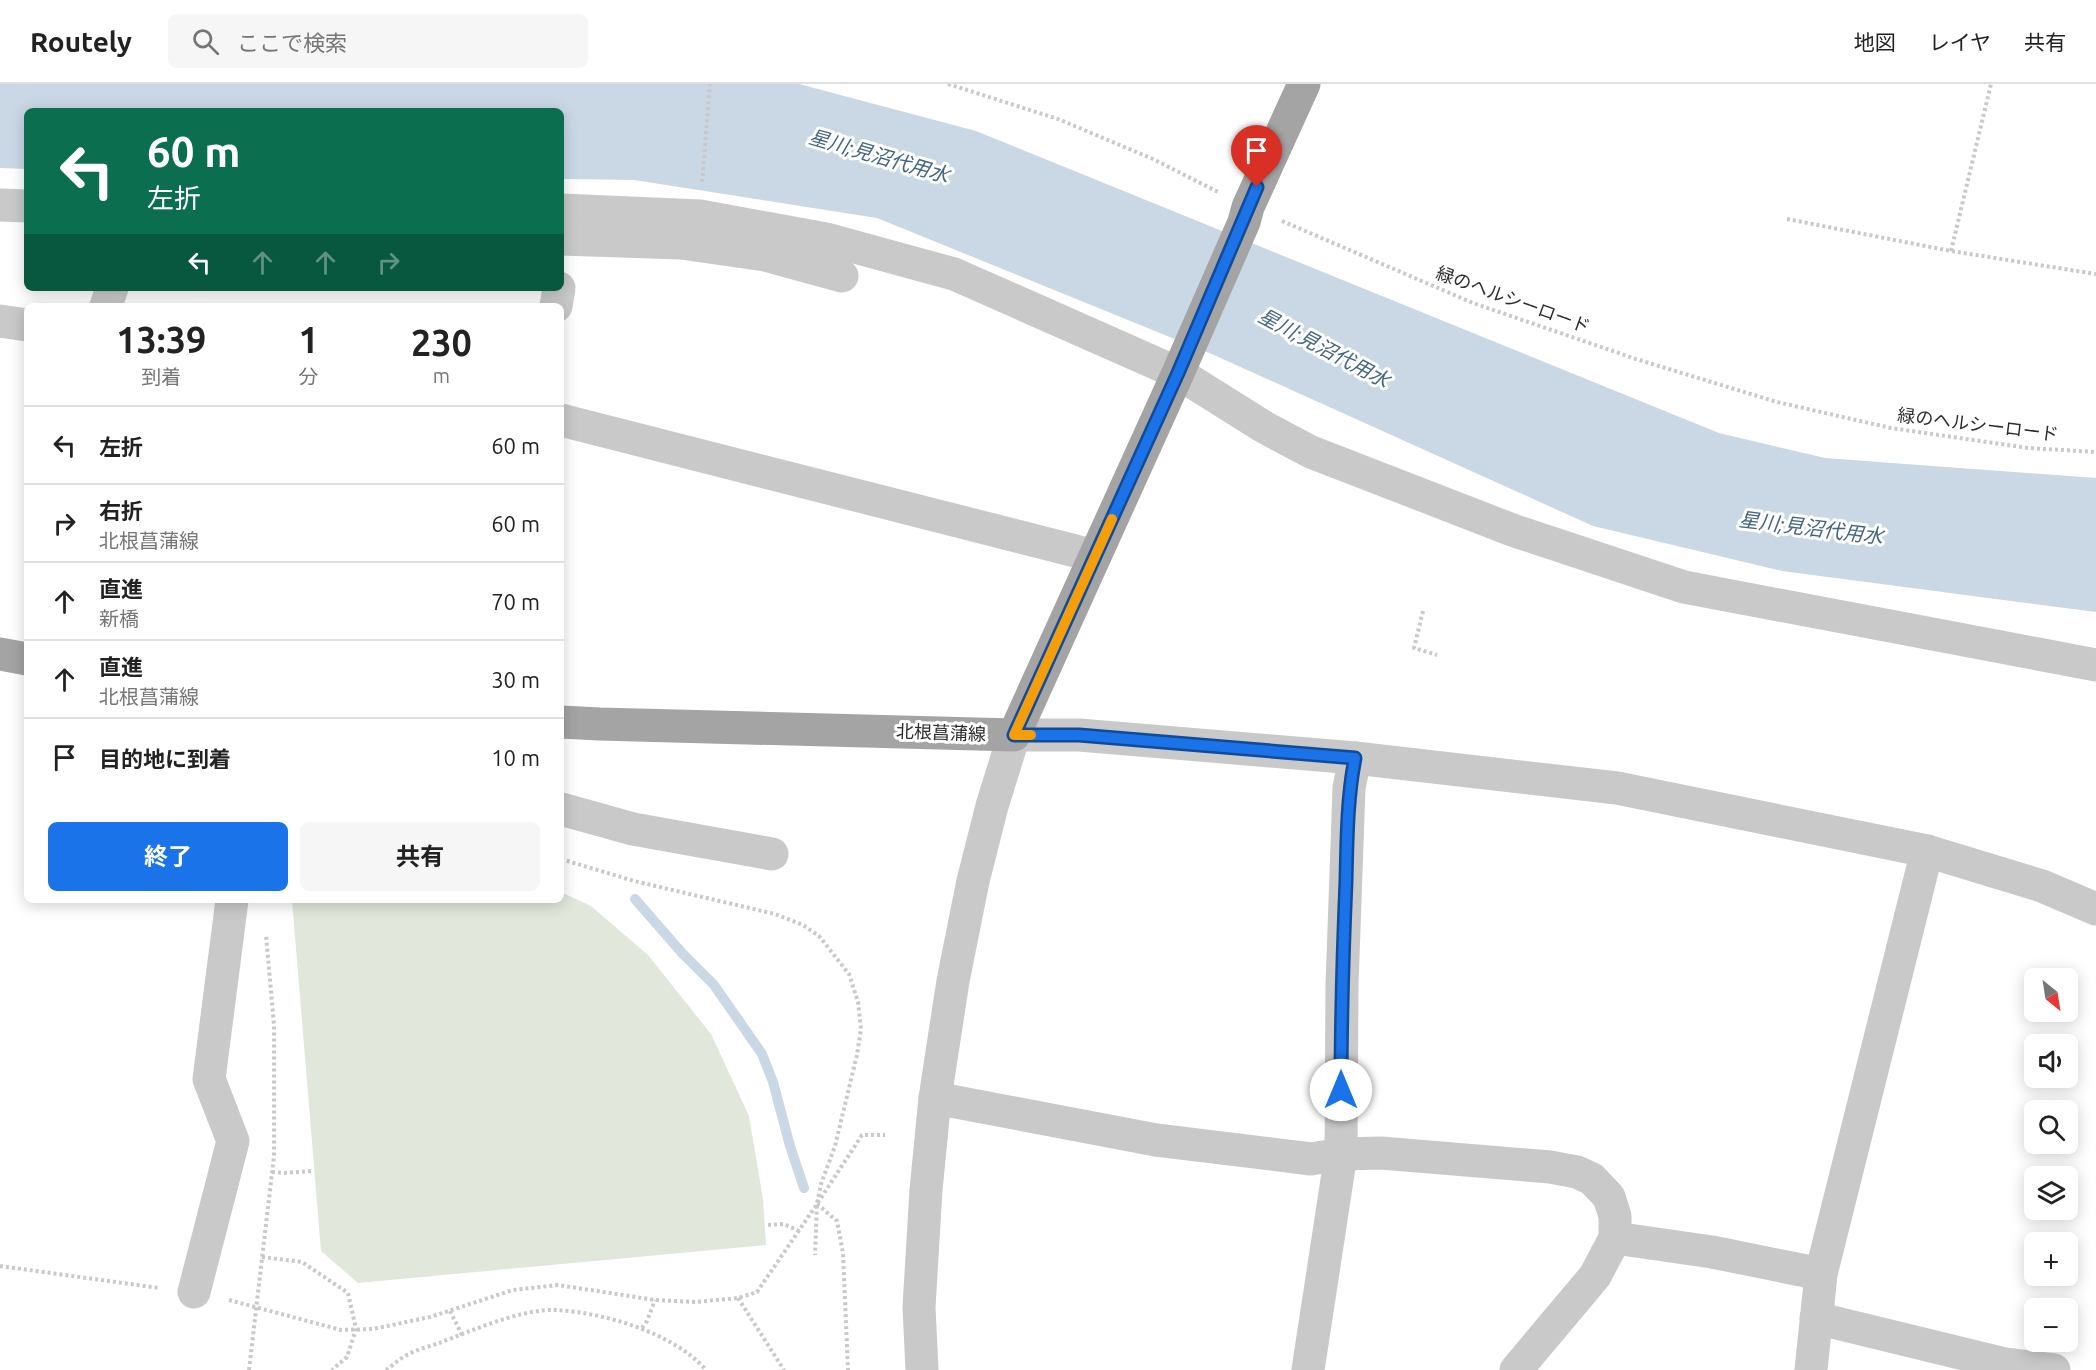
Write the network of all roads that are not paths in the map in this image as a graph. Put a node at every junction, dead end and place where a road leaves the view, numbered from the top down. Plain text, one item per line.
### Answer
1 (1304, 84) edge
2 (0, 205) edge
3 (24, 206) edge
4 (564, 233) edge
5 (564, 233) edge
6 (842, 276) dead end
7 (0, 321) edge
8 (24, 325) edge
9 (1181, 365) junction
10 (564, 421) edge
11 (1095, 556) junction
12 (0, 654) edge
13 (24, 658) edge
14 (2096, 665) edge
15 (564, 722) edge
16 (1014, 735) junction
17 (1355, 758) junction
18 (564, 810) edge
19 (1927, 851) junction
20 (772, 854) dead end
21 (232, 903) edge
22 (2096, 909) edge
23 (935, 1098) junction
24 (1341, 1154) junction
25 (1615, 1238) junction
26 (1821, 1274) junction
27 (194, 1292) road end
28 (1816, 1318) junction
29 (922, 1370) edge
30 (1308, 1370) edge
31 (1516, 1370) edge
32 (1811, 1370) edge
33 (2054, 1370) edge

1 - 9 main road
2 - 3 street
4 - 9 street
5 - 6 street
7 - 8 street
9 - 11 main road
9 - 14 street
10 - 11 street
11 - 16 main road
12 - 13 main road
15 - 16 main road, 北根菖蒲線
16 - 17 street
16 - 23 street
17 - 19 street
17 - 24 street
18 - 20 street
19 - 22 street
19 - 26 street
21 - 27 street
23 - 24 street
23 - 29 street
24 - 25 street
24 - 30 street
25 - 26 street
25 - 31 street
26 - 28 street
28 - 32 street
28 - 33 street

